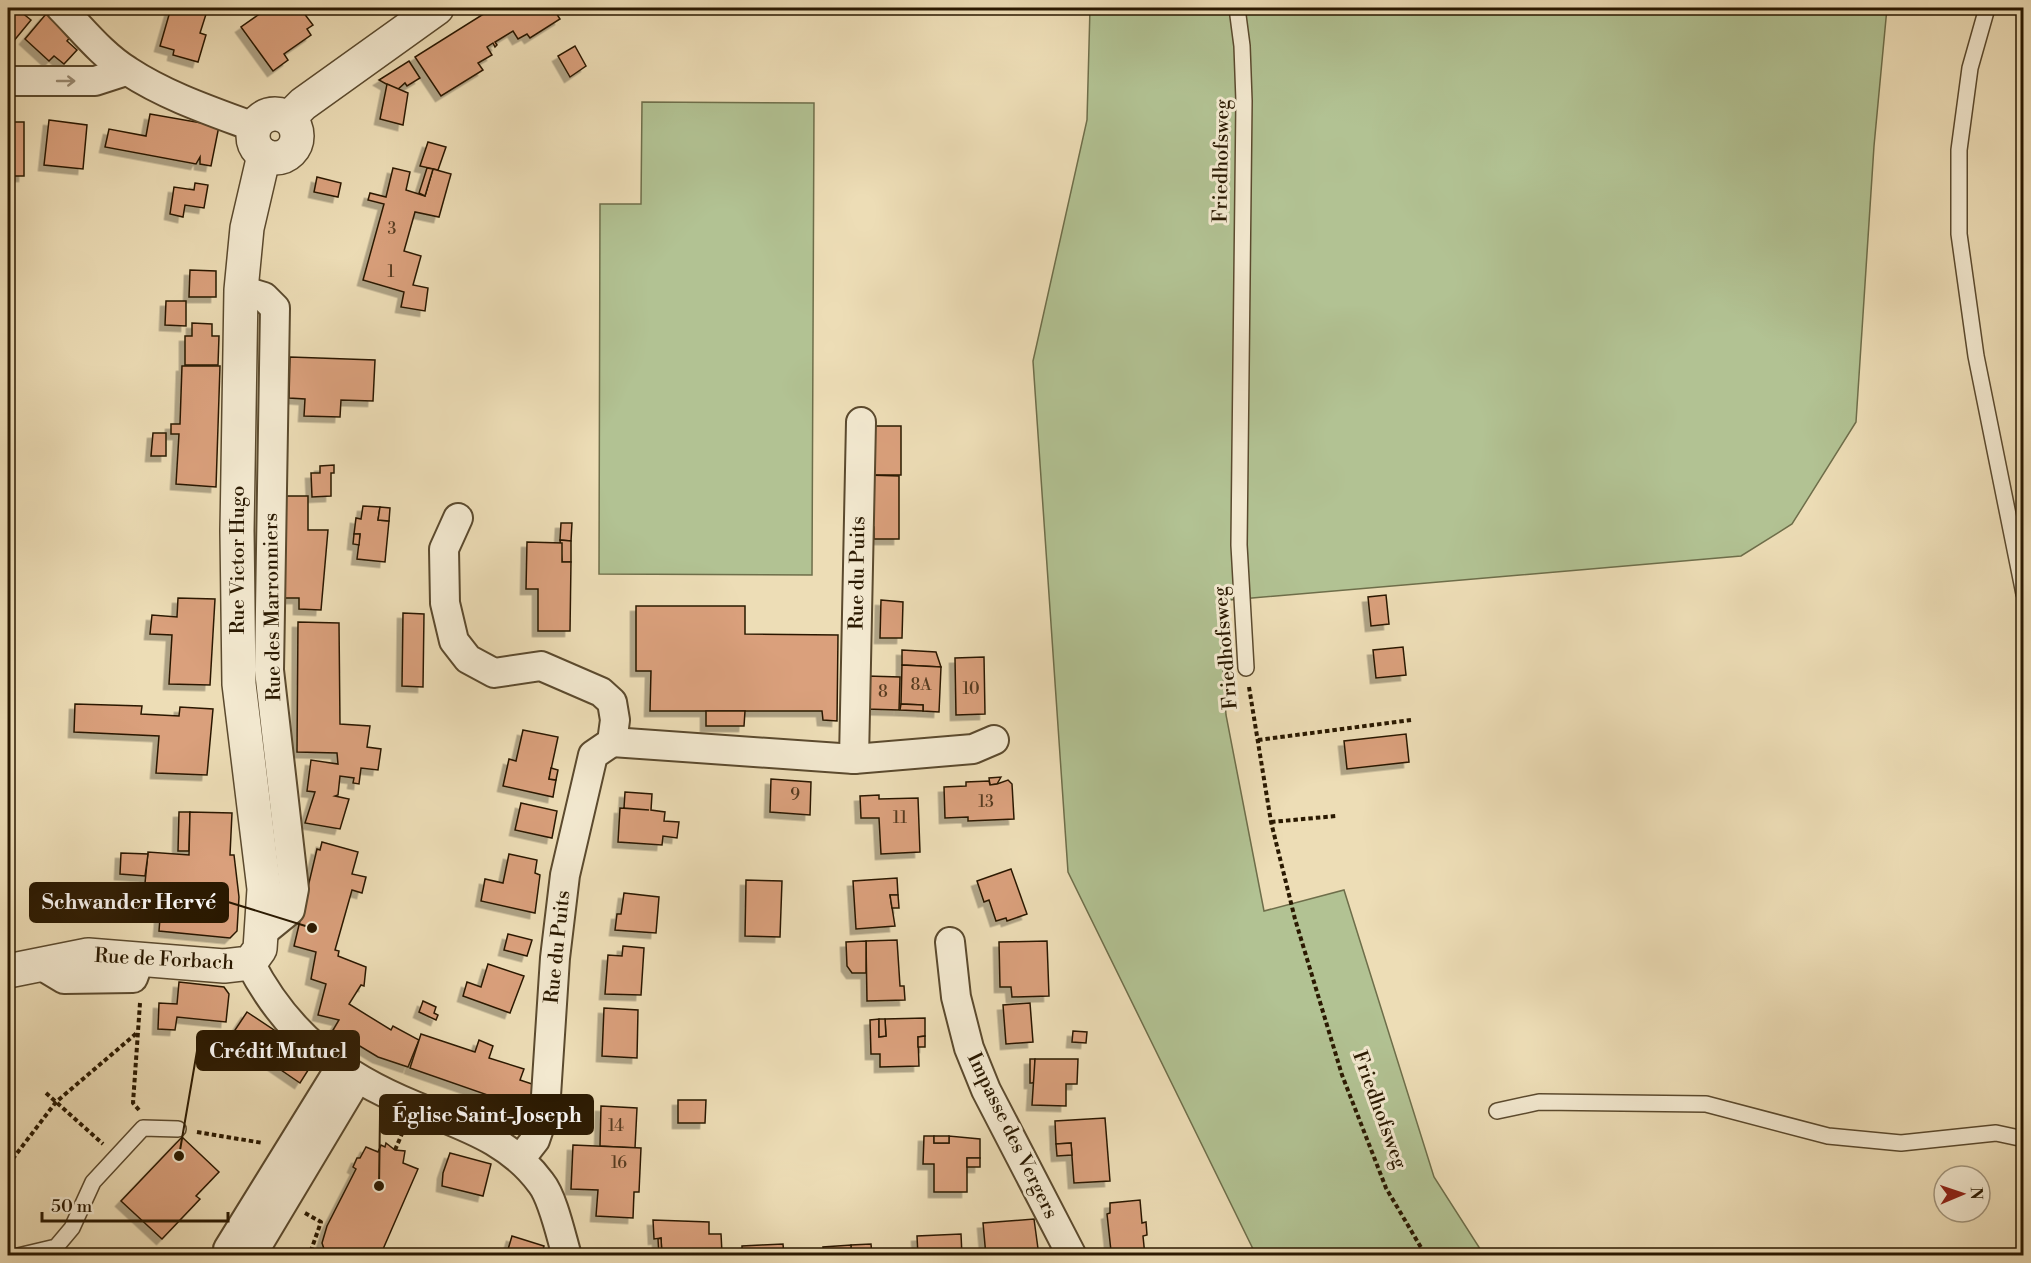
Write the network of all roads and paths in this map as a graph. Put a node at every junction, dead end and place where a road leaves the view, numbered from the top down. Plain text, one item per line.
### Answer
1 (61, 8) edge
2 (437, 8) edge
3 (1237, 8) edge
4 (1987, 8) edge
5 (126, 71) junction
6 (8, 81) edge
7 (259, 141) junction
8 (861, 422) dead end
9 (458, 518) dead end
10 (2024, 594) edge
11 (1246, 668) joint
12 (1411, 720) dead end
13 (994, 740) dead end
14 (1257, 740) junction
15 (612, 742) junction
16 (854, 759) junction
17 (1336, 816) dead end
18 (1271, 822) junction
19 (950, 942) dead end
20 (250, 963) junction
21 (8, 971) edge
22 (140, 996) dead end
23 (138, 1032) junction
24 (348, 1074) junction
25 (46, 1093) dead end
26 (56, 1102) junction
27 (1497, 1111) dead end
28 (158, 1128) junction
29 (178, 1129) joint
30 (2024, 1139) edge
31 (289, 1148) junction
32 (117, 1157) junction
33 (521, 1158) junction
34 (8, 1165) edge
35 (321, 1222) dead end
36 (18, 1256) edge
37 (309, 1256) edge
38 (567, 1256) edge
39 (1072, 1256) edge
40 (1426, 1256) edge

1 - 5 street
2 - 7 street
3 - 11 lane, Friedhofsweg
4 - 10 lane
6 -> 5 street
5 - 7 street
7 - 20 street, Rue Victor Hugo
8 - 16 street, Rue du Puits
9 - 15 street
11 - 14 path, Friedhofsweg
12 - 14 path
13 - 16 street
14 - 18 path, Friedhofsweg
15 - 16 street
15 - 33 street, Rue du Puits
17 - 18 path
18 - 40 path, Friedhofsweg
19 - 39 street, Impasse des Vergers
20 - 21 street, Rue de Forbach
20 - 24 street
22 - 23 path
23 - 26 path
23 - 28 path
24 - 31 street
24 - 31 street
24 - 33 street
25 - 26 path
26 - 32 path
26 - 34 path
27 - 30 lane
28 - 29 lane
28 - 32 lane
29 - 31 path
32 - 36 lane
33 - 38 street
35 - 37 path

